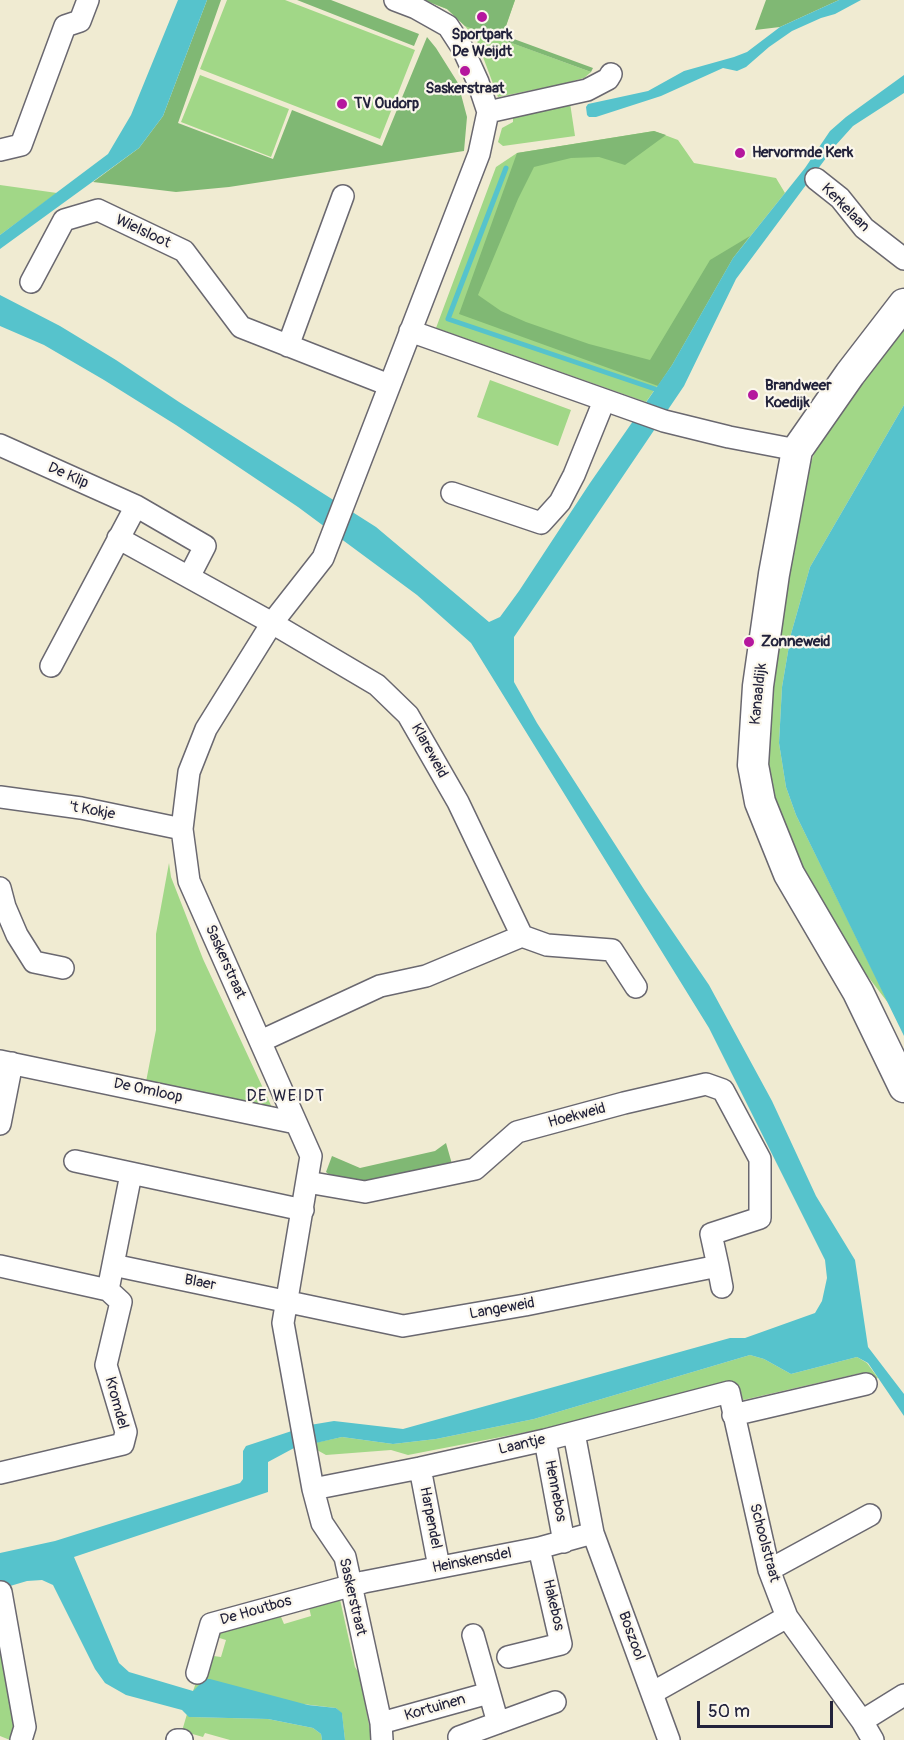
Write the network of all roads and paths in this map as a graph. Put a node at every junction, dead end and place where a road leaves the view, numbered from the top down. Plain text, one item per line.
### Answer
1 (88, 0) edge
2 (395, 0) edge
3 (611, 74) dead end
4 (488, 112) junction
5 (0, 150) edge
6 (816, 179) dead end
7 (343, 196) dead end
8 (904, 259) edge
9 (31, 282) dead end
10 (904, 304) edge
11 (410, 331) junction
12 (288, 346) junction
13 (389, 385) junction
14 (604, 400) junction
15 (0, 445) edge
16 (797, 450) junction
17 (452, 493) dead end
18 (136, 506) junction
19 (118, 538) junction
20 (189, 577) junction
21 (272, 623) junction
22 (51, 666) dead end
23 (1, 801) edge
24 (182, 828) junction
25 (0, 888) edge
26 (522, 936) junction
27 (63, 968) dead end
28 (636, 987) dead end
29 (261, 1041) junction
30 (6, 1062) edge
31 (904, 1087) edge
32 (296, 1123) junction
33 (0, 1124) edge
34 (75, 1161) dead end
35 (131, 1174) junction
36 (307, 1182) junction
37 (303, 1210) junction
38 (113, 1265) junction
39 (0, 1266) edge
40 (718, 1266) junction
41 (722, 1287) dead end
42 (108, 1290) junction
43 (287, 1300) junction
44 (866, 1384) dead end
45 (729, 1392) joint
46 (733, 1415) junction
47 (574, 1433) junction
48 (545, 1440) junction
49 (420, 1468) junction
50 (0, 1473) edge
51 (313, 1489) junction
52 (870, 1515) dead end
53 (593, 1533) junction
54 (564, 1542) junction
55 (539, 1548) junction
56 (439, 1567) junction
57 (769, 1570) junction
58 (351, 1587) junction
59 (1, 1592) edge
60 (787, 1617) junction
61 (473, 1635) dead end
62 (508, 1657) dead end
63 (197, 1673) dead end
64 (652, 1692) junction
65 (489, 1693) junction
66 (904, 1695) edge
67 (555, 1702) dead end
68 (862, 1721) junction
69 (498, 1723) junction
70 (382, 1732) edge
71 (459, 1737) dead end
72 (21, 1740) edge
73 (177, 1740) edge
74 (182, 1740) edge
75 (669, 1740) edge
76 (873, 1740) edge

1 - 5 street
2 - 4 street
3 - 4 street
4 - 11 street
6 - 8 street, Kerkelaan
7 - 12 street
9 - 12 street, Wielsloot
10 - 16 street, Kanaaldijk
11 - 13 street
11 - 14 street
12 - 13 street, Wielsloot
13 - 21 street, Saskerstraat
14 - 16 street
14 - 17 street
15 - 18 street, De Klip
16 - 31 street, Kanaaldijk
18 - 19 street
18 - 20 street, De Klip
19 - 20 street
19 - 22 street
20 - 21 street
21 - 24 street, Saskerstraat
21 - 26 street, Klareweid
23 - 24 street, 't Kokje
24 - 29 street, Saskerstraat
25 - 27 street
26 - 28 street
26 - 29 street
29 - 32 street, Saskerstraat
30 - 32 street, De Omloop
30 - 33 street
32 - 36 street, Saskerstraat
34 - 35 street
35 - 37 street
35 - 38 street
36 - 37 street, Saskerstraat
36 - 40 street, Hoekweid
37 - 43 street, Saskerstraat
38 - 42 street
38 - 43 street, Blaer
39 - 42 street
40 - 41 street
40 - 43 street, Langeweid
42 - 50 street, Kromdel
43 - 51 street, Saskerstraat
44 - 46 street
45 - 46 street, Schoolstraat
45 - 47 street, Laantje
46 - 57 street, Schoolstraat
47 - 48 street, Laantje
47 - 53 street, Hennebos
48 - 49 street, Laantje
48 - 54 street, Hennebos
49 - 51 street, Laantje
49 - 56 street, Harpendel
51 - 58 street, Saskerstraat
52 - 57 street
53 - 54 street, Heinskensdel
53 - 64 street, Boszool
54 - 55 street, Heinskensdel
55 - 56 street, Heinskensdel
55 - 62 street, Hakebos
56 - 58 street, Heinskensdel
57 - 60 street, Schoolstraat
58 - 63 street, De Houtbos
58 - 70 street, Saskerstraat
59 - 72 street
60 - 64 street
60 - 68 street, Schoolstraat
61 - 65 street
64 - 75 street, Boszool
65 - 69 street
65 - 70 street, Kortuinen
66 - 68 street
67 - 69 street
68 - 76 street, Schoolstraat
69 - 71 street
73 - 74 street

